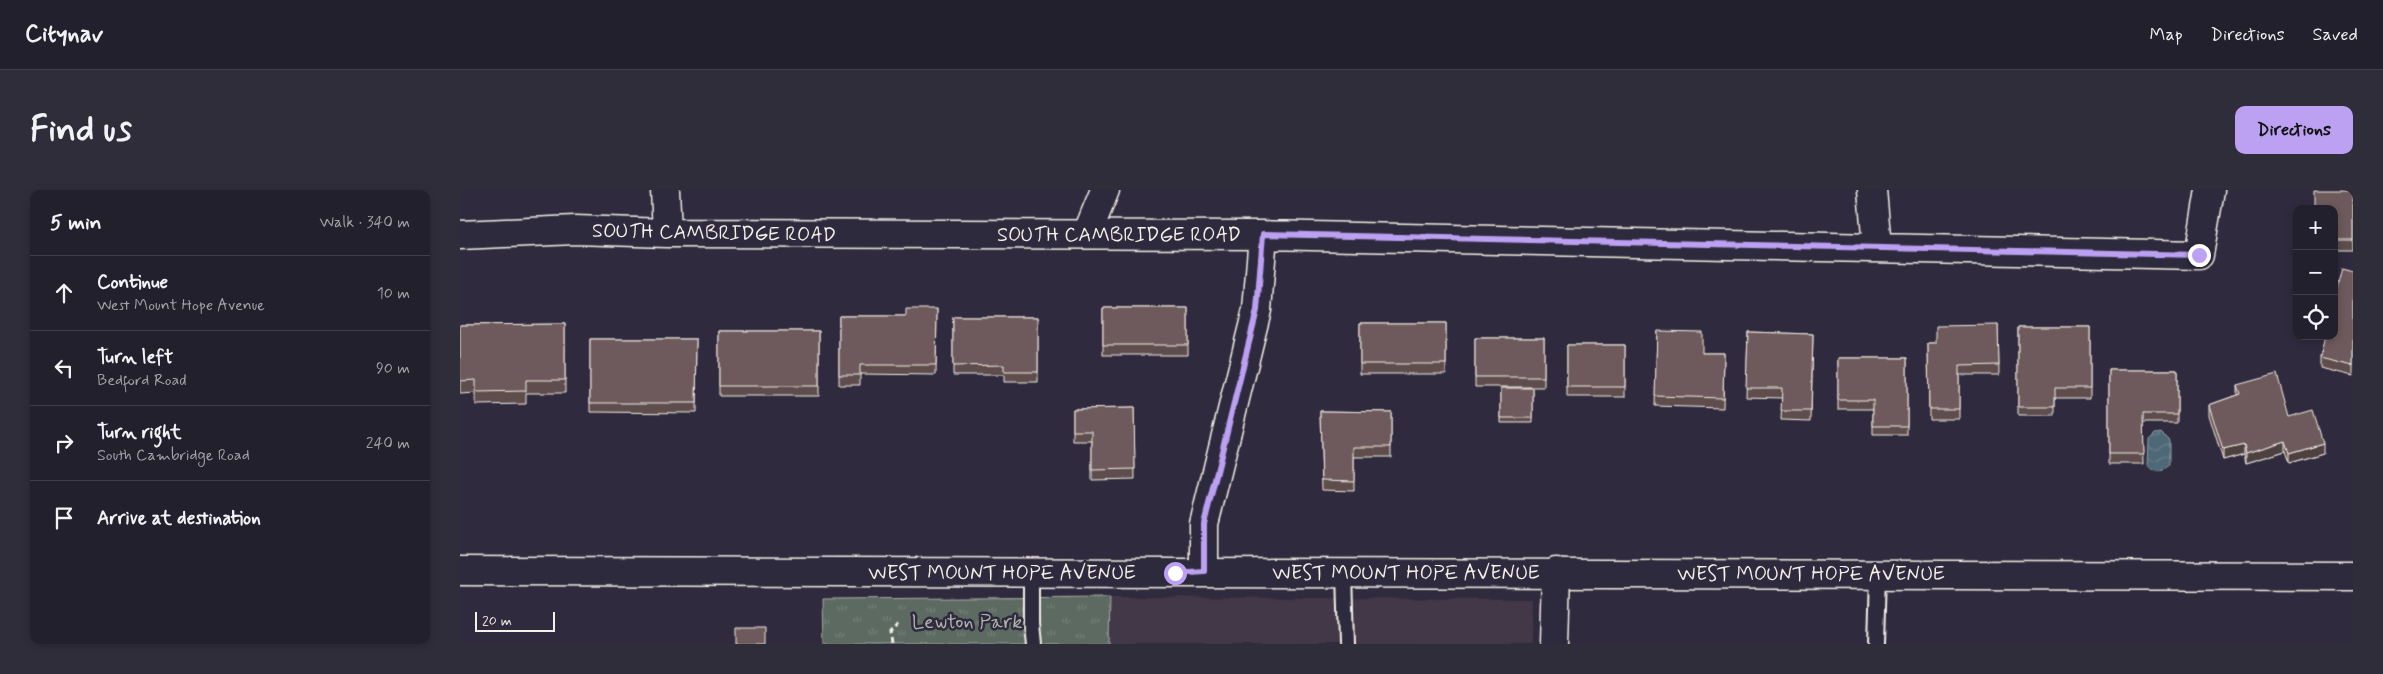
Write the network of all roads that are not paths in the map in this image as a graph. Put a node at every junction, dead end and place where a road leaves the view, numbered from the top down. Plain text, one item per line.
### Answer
1 (665, 190) edge
2 (1104, 190) edge
3 (1872, 190) edge
4 (2210, 190) edge
5 (667, 233) junction
6 (1087, 234) junction
7 (1263, 234) junction
8 (460, 235) edge
9 (1877, 247) junction
10 (460, 571) edge
11 (1204, 571) junction
12 (1031, 572) junction
13 (1344, 572) junction
14 (1556, 572) junction
15 (1878, 574) junction
16 (2353, 576) edge
17 (1033, 644) edge
18 (1346, 644) edge
19 (1554, 644) edge
20 (1876, 644) edge

1 - 5 street
2 - 6 street
3 - 9 street
4 - 9 street, SOUTH CAMBRIDGE ROAD
5 - 6 street, SOUTH CAMBRIDGE ROAD
5 - 8 street, SOUTH CAMBRIDGE ROAD
6 - 7 street, SOUTH CAMBRIDGE ROAD
7 - 9 street, SOUTH CAMBRIDGE ROAD
7 - 11 street
10 - 12 street, WEST MOUNT HOPE AVENUE
11 - 12 street, WEST MOUNT HOPE AVENUE
11 - 13 street, WEST MOUNT HOPE AVENUE
12 - 17 lane
13 - 14 street, WEST MOUNT HOPE AVENUE
13 - 18 lane
14 - 15 street, WEST MOUNT HOPE AVENUE
14 - 19 street
15 - 16 street, WEST MOUNT HOPE AVENUE
15 - 20 lane

